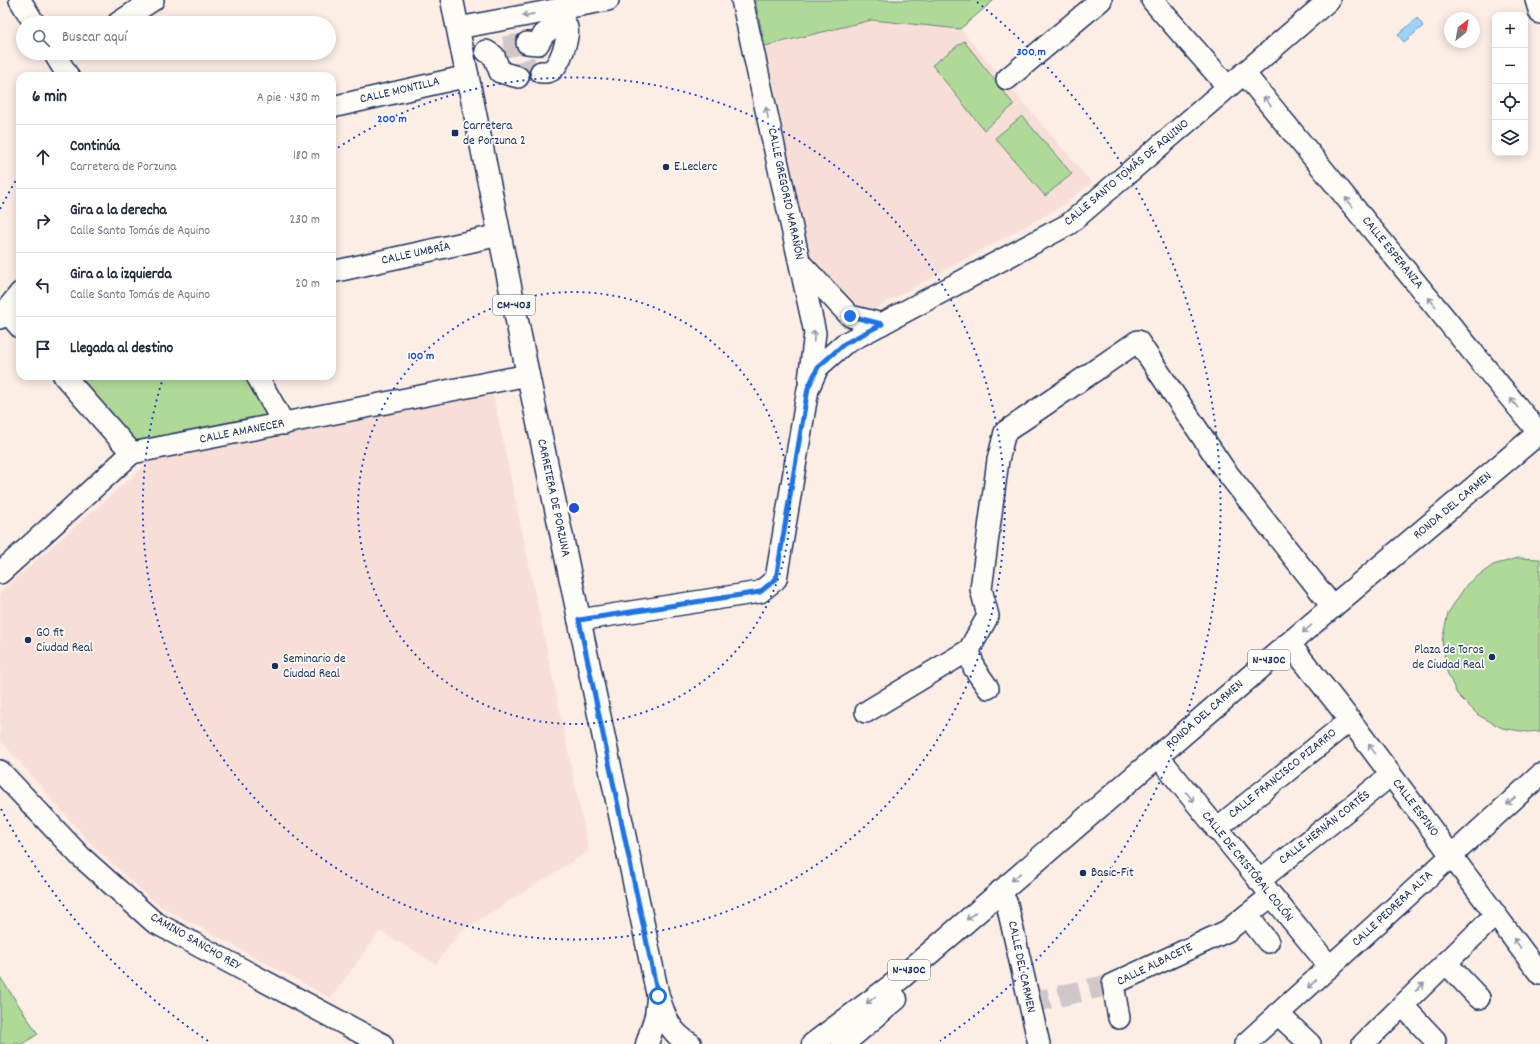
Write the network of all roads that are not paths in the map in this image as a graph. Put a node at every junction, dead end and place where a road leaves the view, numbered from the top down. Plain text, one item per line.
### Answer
1 (20, 0) edge
2 (153, 0) edge
3 (452, 0) edge
4 (608, 0) edge
5 (742, 0) edge
6 (1101, 0) edge
7 (1152, 0) edge
8 (1329, 0) edge
9 (1536, 0) edge
10 (553, 12) junction
11 (1540, 13) edge
12 (30, 16) edge
13 (129, 16) edge
14 (458, 28) junction
15 (506, 63) tunnel mouth
16 (466, 66) junction
17 (1244, 73) junction
18 (1008, 79) dead end
19 (1228, 87) junction
20 (336, 106) edge
21 (500, 235) junction
22 (800, 263) junction
23 (336, 271) edge
24 (16, 298) edge
25 (3, 315) edge
26 (16, 324) edge
27 (882, 324) junction
28 (528, 375) junction
29 (68, 380) edge
30 (259, 380) edge
31 (808, 388) junction
32 (284, 424) junction
33 (1540, 438) edge
34 (132, 453) junction
35 (0, 573) edge
36 (1332, 608) junction
37 (579, 620) junction
38 (1294, 649) junction
39 (969, 650) junction
40 (988, 688) dead end
41 (866, 712) dead end
42 (1350, 720) junction
43 (1166, 766) junction
44 (1, 774) edge
45 (1540, 775) edge
46 (1391, 776) junction
47 (1216, 829) junction
48 (1451, 856) junction
49 (1265, 888) junction
50 (1004, 897) junction
51 (1247, 915) junction
52 (1495, 915) junction
53 (1268, 942) dead end
54 (1446, 963) junction
55 (1330, 967) junction
56 (1540, 974) edge
57 (658, 996) junction
58 (1479, 998) dead end
59 (1402, 1005) junction
60 (1278, 1014) junction
61 (1119, 1018) dead end
62 (1435, 1040) dead end
63 (382, 1044) edge
64 (647, 1044) edge
65 (690, 1044) edge
66 (813, 1044) edge
67 (843, 1044) edge
68 (1039, 1044) edge
69 (1245, 1044) edge
70 (1310, 1044) edge
71 (1362, 1044) edge

1 - 12 street
2 - 13 street
3 - 14 main road, CARRETERA DE PORZUNA / CM-403
4 - 10 street
22 -> 5 street, CALLE GREGORIO MARAÑÓN
6 - 18 street
7 - 19 street
8 - 17 street, CALLE SANTO TOMÁS DE AQUINO
9 - 11 street
10 - 10 street
10 -> 14 street
14 - 16 main road, CARRETERA DE PORZUNA / CM-403
15 - 16 street, CALLE MONTILLA
16 - 20 street, CALLE MONTILLA
16 - 21 main road, CARRETERA DE PORZUNA / CM-403
17 - 19 street, CALLE SANTO TOMÁS DE AQUINO
33 -> 17 street, CALLE ESPERANZA
19 - 27 street, CALLE SANTO TOMÁS DE AQUINO
21 - 23 street, CALLE UMBRÍA
21 - 28 main road, CARRETERA DE PORZUNA / CM-403
22 - 27 street
31 -> 22 street, CALLE GREGORIO MARAÑÓN
24 - 25 street
25 - 26 street
27 - 31 street, CALLE SANTO TOMÁS DE AQUINO
28 - 32 street, CALLE AMANECER
28 - 37 main road, CARRETERA DE PORZUNA / CM-403
29 - 34 street
30 - 32 street
31 - 37 street, CALLE SANTO TOMÁS DE AQUINO
32 - 34 street, CALLE AMANECER
33 - 36 main road, RONDA DEL CARMEN / N-430C
33 - 38 main road, RONDA DEL CARMEN / N-430C
34 - 35 street
36 -> 38 main road, RONDA DEL CARMEN / N-430C
36 - 39 street
37 - 57 main road, CARRETERA DE PORZUNA / CM-403
38 - 42 street, CALLE ESPINO
38 - 43 main road, RONDA DEL CARMEN / N-430C
38 -> 50 main road, RONDA DEL CARMEN / N-430C
39 - 40 street
39 - 41 street
46 -> 42 street, CALLE ESPINO
42 - 47 street, CALLE FRANCISCO PIZARRO
43 -> 47 street, CALLE DE CRISTÓBAL COLÓN
43 - 50 main road, RONDA DEL CARMEN / N-430C
44 - 63 street, CAMINO SANCHO REY
45 -> 48 street, CALLE PEDRERA ALTA
46 - 48 street, CALLE ESPINO
46 - 49 street, CALLE HERNÁN CORTÉS
47 - 49 street, CALLE DE CRISTÓBAL COLÓN
48 - 52 street, CALLE ESPINO
48 - 55 street, CALLE PEDRERA ALTA
49 - 51 street, CALLE HERNÁN CORTÉS
49 - 55 street, CALLE DE CRISTÓBAL COLÓN
50 -> 66 main road, N-430C
50 - 67 main road, N-430C
50 - 68 street, CALLE DEL CARMEN
51 - 53 street
51 - 61 street, CALLE ALBACETE
52 - 54 street
56 -> 52 street, CALLE ESPINO
54 - 58 street
59 -> 54 street
55 -> 60 street, CALLE PEDRERA ALTA
57 - 64 main road
57 - 65 main road
59 - 62 street
59 - 71 street
60 - 69 street, CALLE PEDRERA ALTA
60 - 70 street

